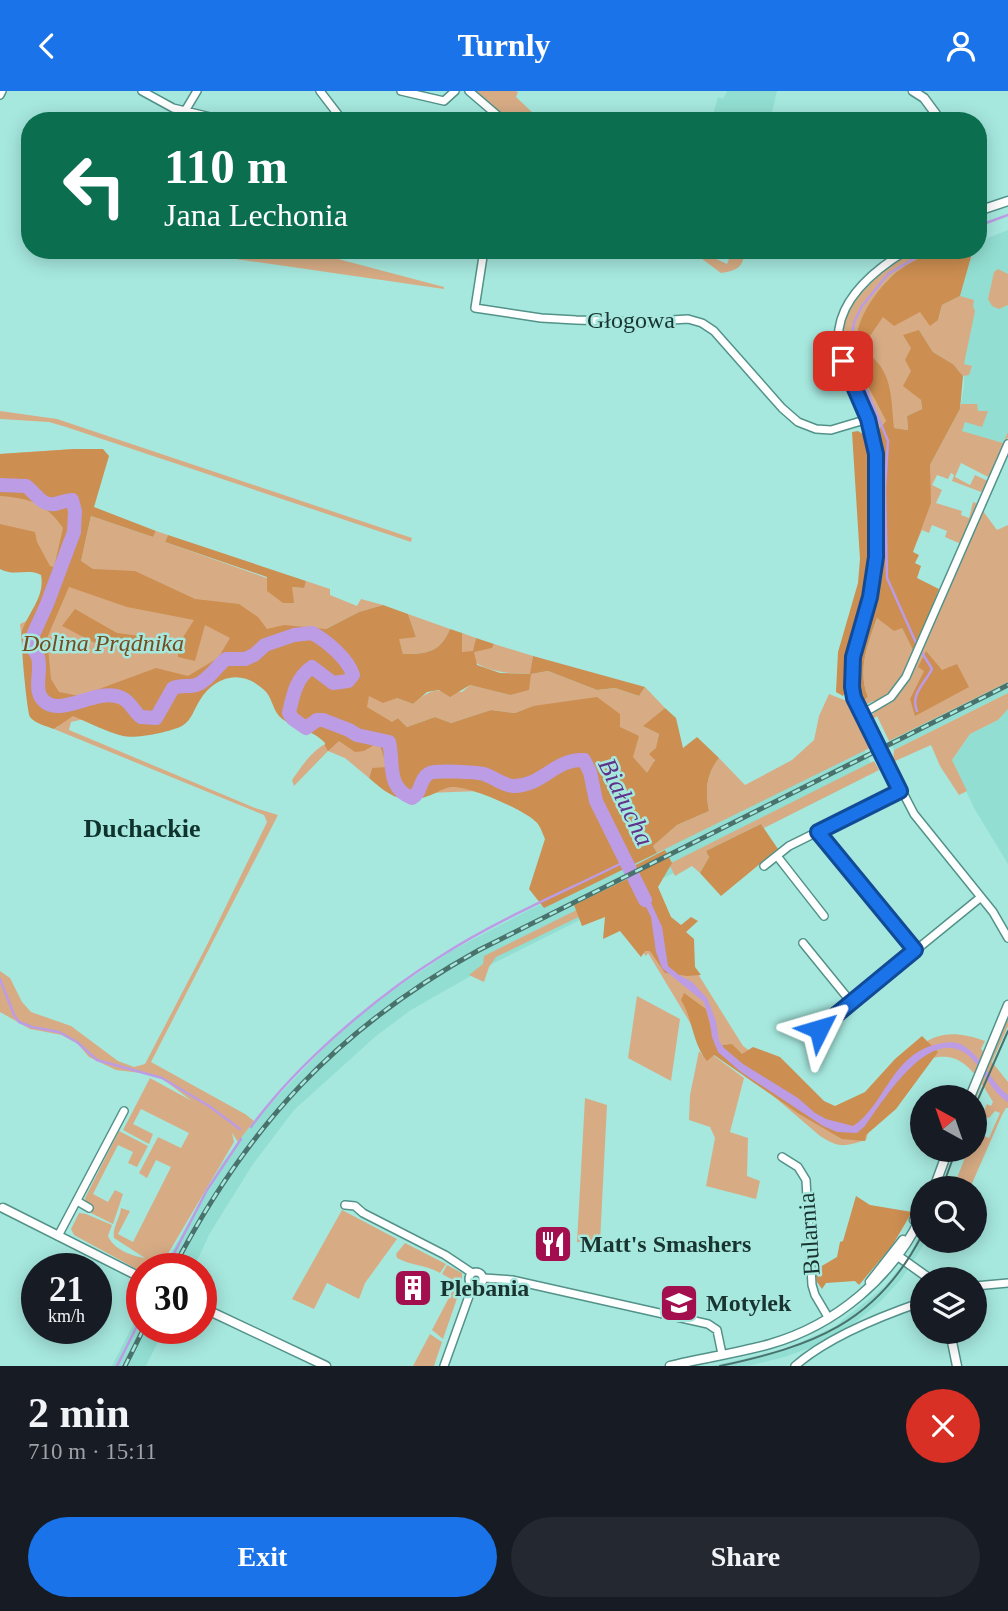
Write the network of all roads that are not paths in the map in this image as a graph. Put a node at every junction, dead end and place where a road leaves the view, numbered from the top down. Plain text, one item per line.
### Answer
1 (142, 91) edge
2 (197, 91) edge
3 (320, 91) edge
4 (401, 91) edge
5 (455, 91) edge
6 (469, 91) edge
7 (913, 91) edge
8 (185, 111) junction
9 (189, 112) edge
10 (336, 112) edge
11 (494, 112) edge
12 (934, 112) edge
13 (1008, 201) edge
14 (987, 208) edge
15 (481, 259) edge
16 (891, 259) edge
17 (868, 419) junction
18 (1008, 444) edge
19 (862, 714) junction
20 (900, 791) junction
21 (818, 832) junction
22 (777, 856) junction
23 (764, 866) dead end
24 (981, 897) junction
25 (824, 916) dead end
26 (1008, 938) edge
27 (803, 943) dead end
28 (915, 950) junction
29 (851, 1002) junction
30 (1008, 1005) edge
31 (819, 1029) dead end
32 (975, 1085) edge
33 (124, 1111) dead end
34 (782, 1157) dead end
35 (942, 1162) edge
36 (940, 1167) junction
37 (935, 1176) edge
38 (937, 1176) edge
39 (77, 1202) junction
40 (345, 1205) dead end
41 (89, 1207) dead end
42 (1, 1210) edge
43 (910, 1228) edge
44 (910, 1233) edge
45 (58, 1236) junction
46 (896, 1255) junction
47 (913, 1267) edge
48 (126, 1270) edge
49 (472, 1273) junction
50 (484, 1278) junction
51 (1008, 1283) edge
52 (473, 1285) junction
53 (987, 1285) edge
54 (910, 1306) edge
55 (217, 1315) edge
56 (828, 1317) junction
57 (952, 1344) edge
58 (722, 1354) junction
59 (326, 1366) edge
60 (444, 1366) edge
61 (670, 1366) edge
62 (795, 1366) edge
63 (957, 1366) edge

1 - 8 street
2 - 8 street
3 - 10 street
4 - 5 street
6 - 11 street
7 - 12 street
8 - 9 street
13 - 14 street
15 - 17 street, Głogowa
16 - 17 street
17 - 19 street
18 - 19 street
19 - 20 street
20 - 21 street
20 - 24 street
21 - 22 street
21 - 28 street
22 - 23 street
22 - 25 street
24 - 26 street
24 - 28 street
27 - 29 street
28 - 29 street
29 - 31 street
30 - 32 street
33 - 39 street
34 - 56 street, Bularnia
35 - 36 street
36 - 37 street
36 - 38 street
39 - 41 street
39 - 45 street
40 - 49 street
42 - 45 street
43 - 46 street
44 - 46 street
45 - 48 street
46 - 47 street
46 - 56 street
49 - 50 street
49 - 52 street
50 - 52 street
50 - 58 street
51 - 53 street
52 - 60 street
54 - 62 street
55 - 59 street
56 - 58 street
57 - 63 street
58 - 61 street

